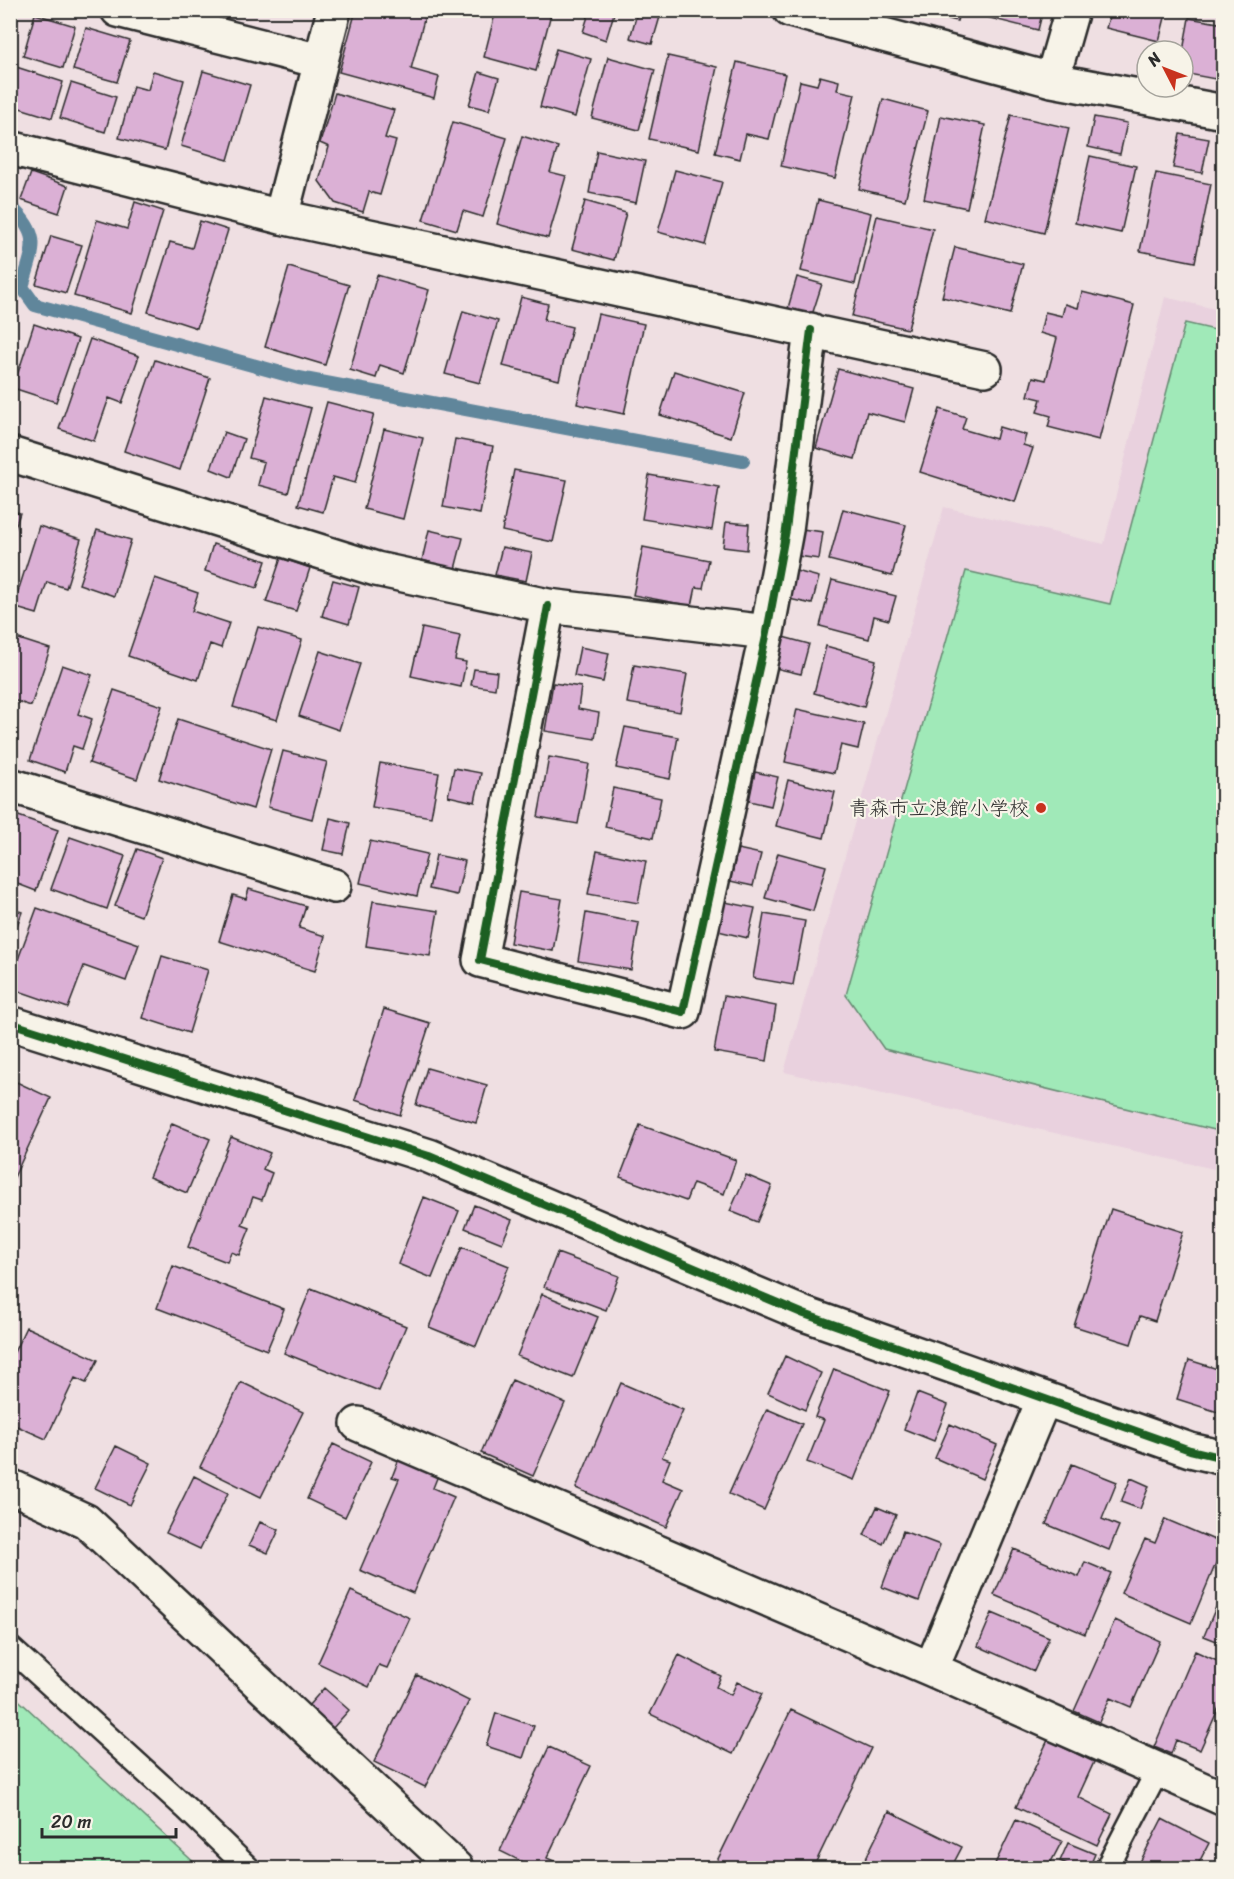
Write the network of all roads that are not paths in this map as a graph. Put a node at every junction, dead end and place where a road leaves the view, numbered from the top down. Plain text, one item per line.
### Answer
1 (118, 10) edge
2 (334, 10) edge
3 (790, 10) edge
4 (1072, 10) edge
5 (320, 61) junction
6 (1052, 80) junction
7 (1224, 112) edge
8 (10, 148) edge
9 (281, 217) junction
10 (811, 330) junction
11 (985, 369) dead end
12 (10, 454) edge
13 (548, 606) junction
14 (767, 632) junction
15 (10, 785) edge
16 (334, 886) dead end
17 (10, 1023) edge
18 (1044, 1399) junction
19 (358, 1424) dead end
20 (1224, 1458) edge
21 (10, 1486) edge
22 (10, 1648) edge
23 (930, 1669) junction
24 (1158, 1770) junction
25 (1224, 1799) edge
26 (249, 1869) edge
27 (456, 1869) edge
28 (1107, 1869) edge

1 - 5 street
2 - 5 street
3 - 6 street
4 - 6 street
5 - 9 street
6 - 7 street
8 - 9 street
9 - 10 street
10 - 11 street
10 - 14 street
12 - 13 street
13 - 14 street
13 - 14 street
15 - 16 street
17 - 18 street
18 - 20 street
18 - 23 street
19 - 23 street
21 - 27 street
22 - 26 lane
23 - 24 street
24 - 25 street
24 - 28 lane

